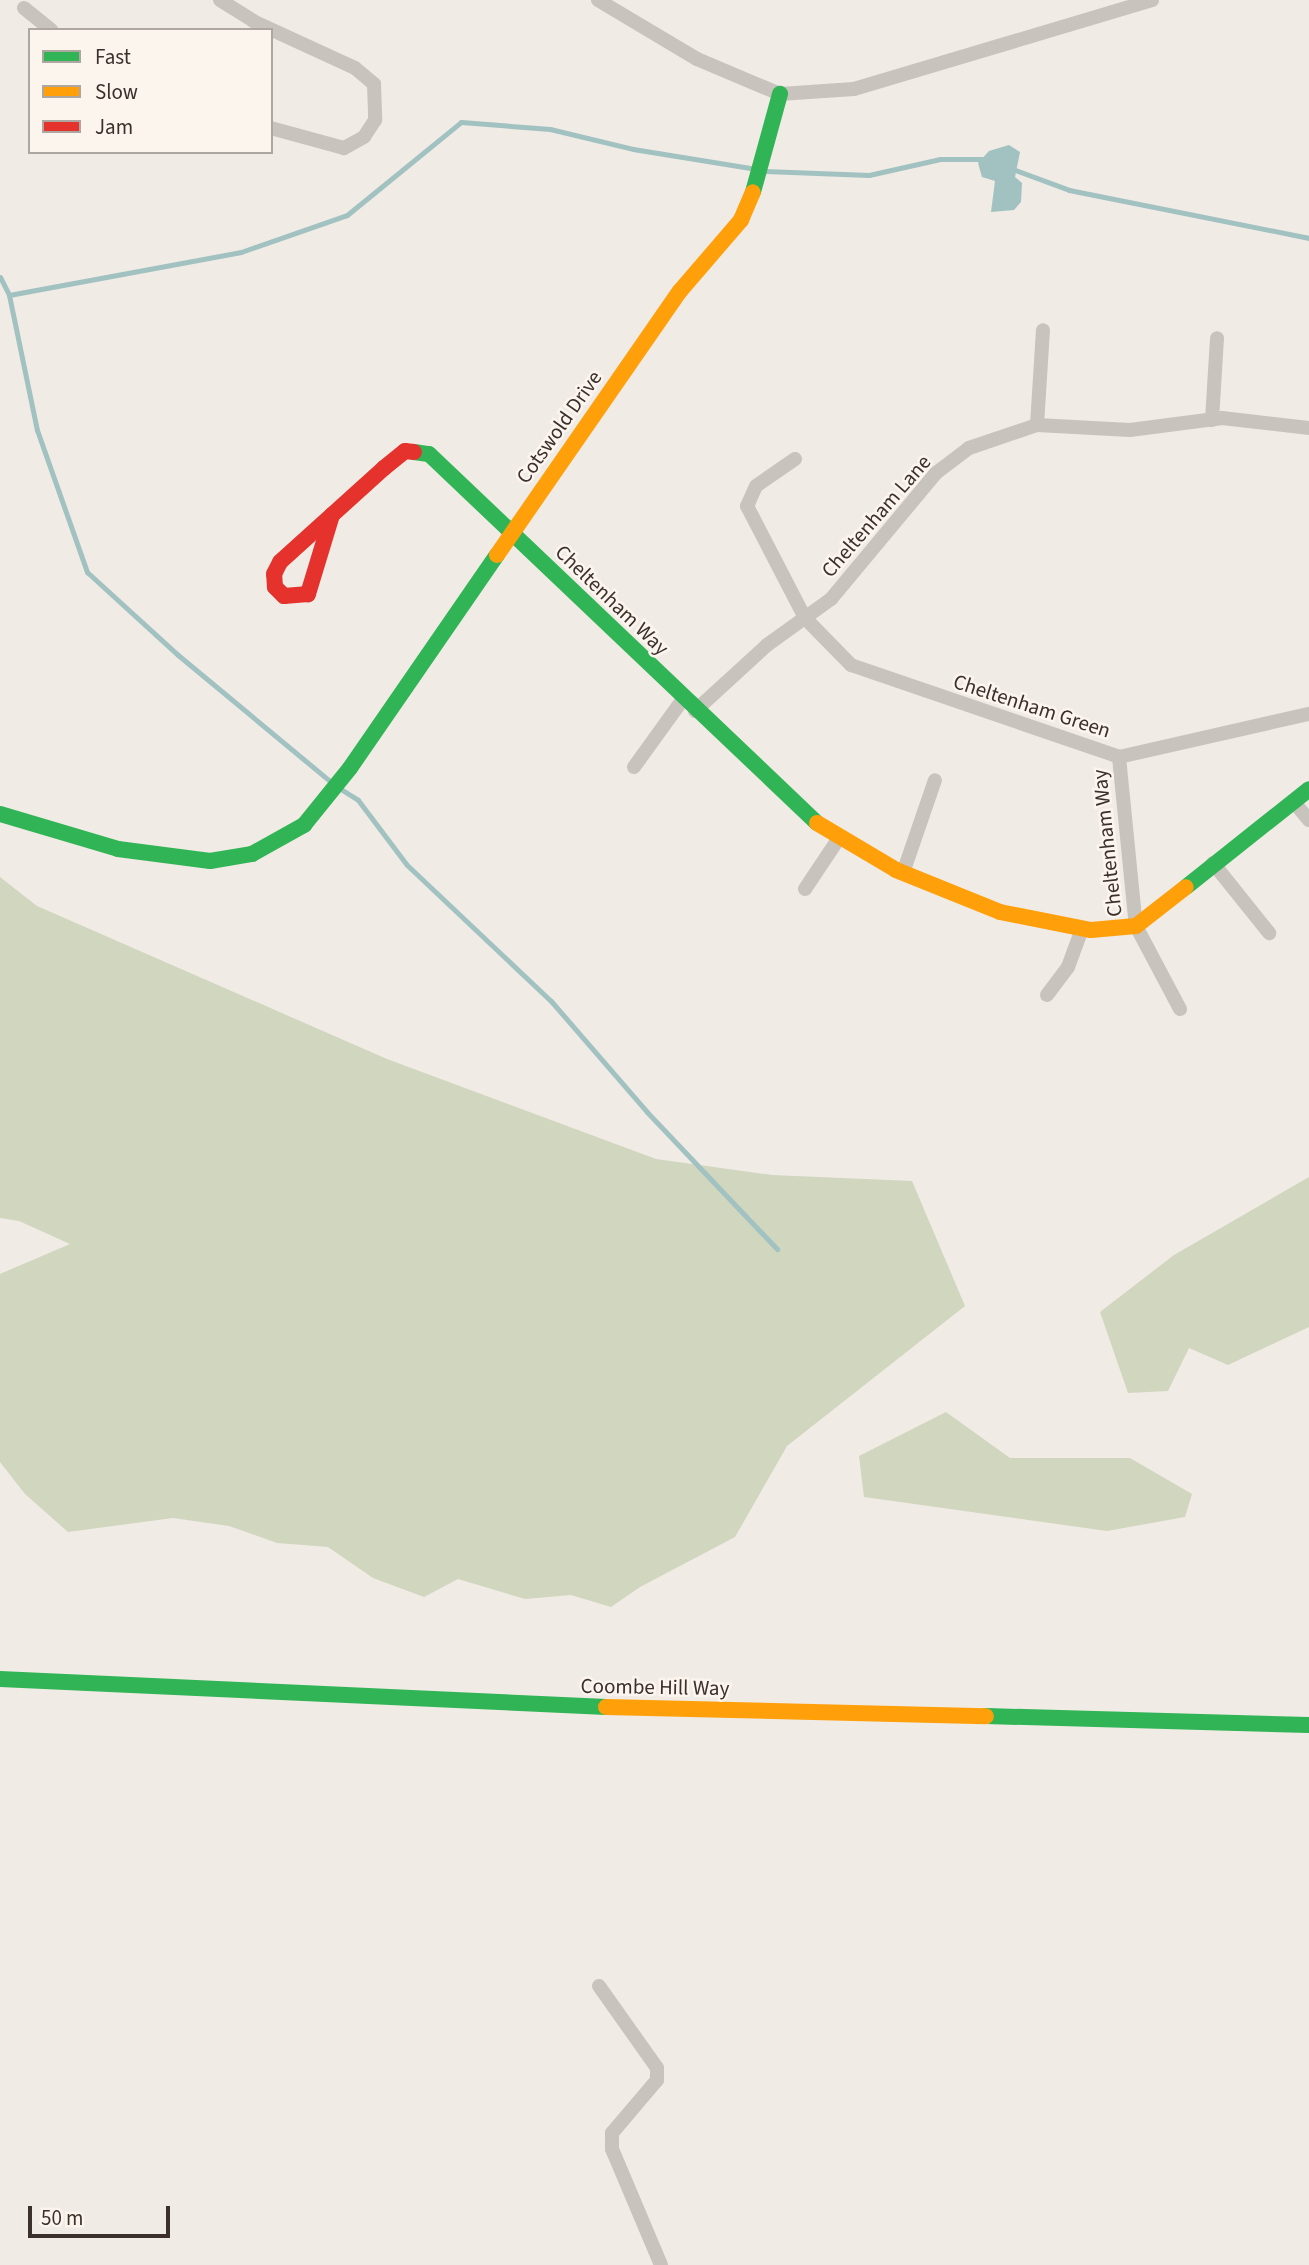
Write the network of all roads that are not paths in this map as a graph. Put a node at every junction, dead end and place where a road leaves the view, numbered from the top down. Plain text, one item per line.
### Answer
1 (220, 0) edge
2 (598, 0) edge
3 (1152, 0) edge
4 (24, 8) dead end
5 (49, 28) edge
6 (268, 28) edge
7 (273, 30) edge
8 (780, 94) junction
9 (273, 129) edge
10 (1043, 330) dead end
11 (1217, 338) dead end
12 (1212, 420) junction
13 (1037, 425) junction
14 (1309, 428) edge
15 (794, 459) dead end
16 (332, 515) junction
17 (511, 532) junction
18 (805, 618) junction
19 (683, 699) junction
20 (695, 711) junction
21 (1309, 714) edge
22 (1119, 757) junction
23 (634, 767) dead end
24 (935, 780) dead end
25 (1309, 789) edge
26 (1293, 801) junction
27 (0, 814) edge
28 (1309, 820) edge
29 (839, 838) junction
30 (1213, 863) junction
31 (903, 873) junction
32 (805, 888) dead end
33 (1136, 926) junction
34 (1082, 929) junction
35 (1269, 933) dead end
36 (1047, 995) dead end
37 (1180, 1009) dead end
38 (0, 1679) edge
39 (1309, 1725) edge
40 (599, 1986) dead end
41 (662, 2265) edge

1 - 6 street
2 - 8 street
3 - 8 street
4 - 5 street
7 - 9 street
8 - 17 street, Cotswold Drive
10 - 13 street
11 - 12 street
12 - 13 street, Cheltenham Lane
12 - 14 street, Cheltenham Lane
13 - 18 street, Cheltenham Lane
15 - 18 street, Cheltenham Green
16 - 16 street, Cheltenham Way
16 - 17 street, Cheltenham Way
17 - 19 street, Cheltenham Way
17 - 27 street, Cotswold Drive
18 - 20 street, Cheltenham Lane
18 - 22 street, Cheltenham Green
19 - 20 street, Cheltenham Way
19 - 23 street
20 - 29 street, Cheltenham Way
21 - 22 street, Cheltenham Green
22 - 33 street, Cheltenham Way
24 - 31 street
25 - 26 street, Cheltenham Way
26 - 28 street
26 - 30 street, Cheltenham Way
29 - 31 street, Cheltenham Way
29 - 32 street
30 - 33 street, Cheltenham Way
30 - 35 street
31 - 34 street, Cheltenham Way
33 - 34 street, Cheltenham Way
33 - 37 street, Cheltenham Way
34 - 36 street, Cheltenham Way
38 - 39 street, Coombe Hill Way
40 - 41 street

